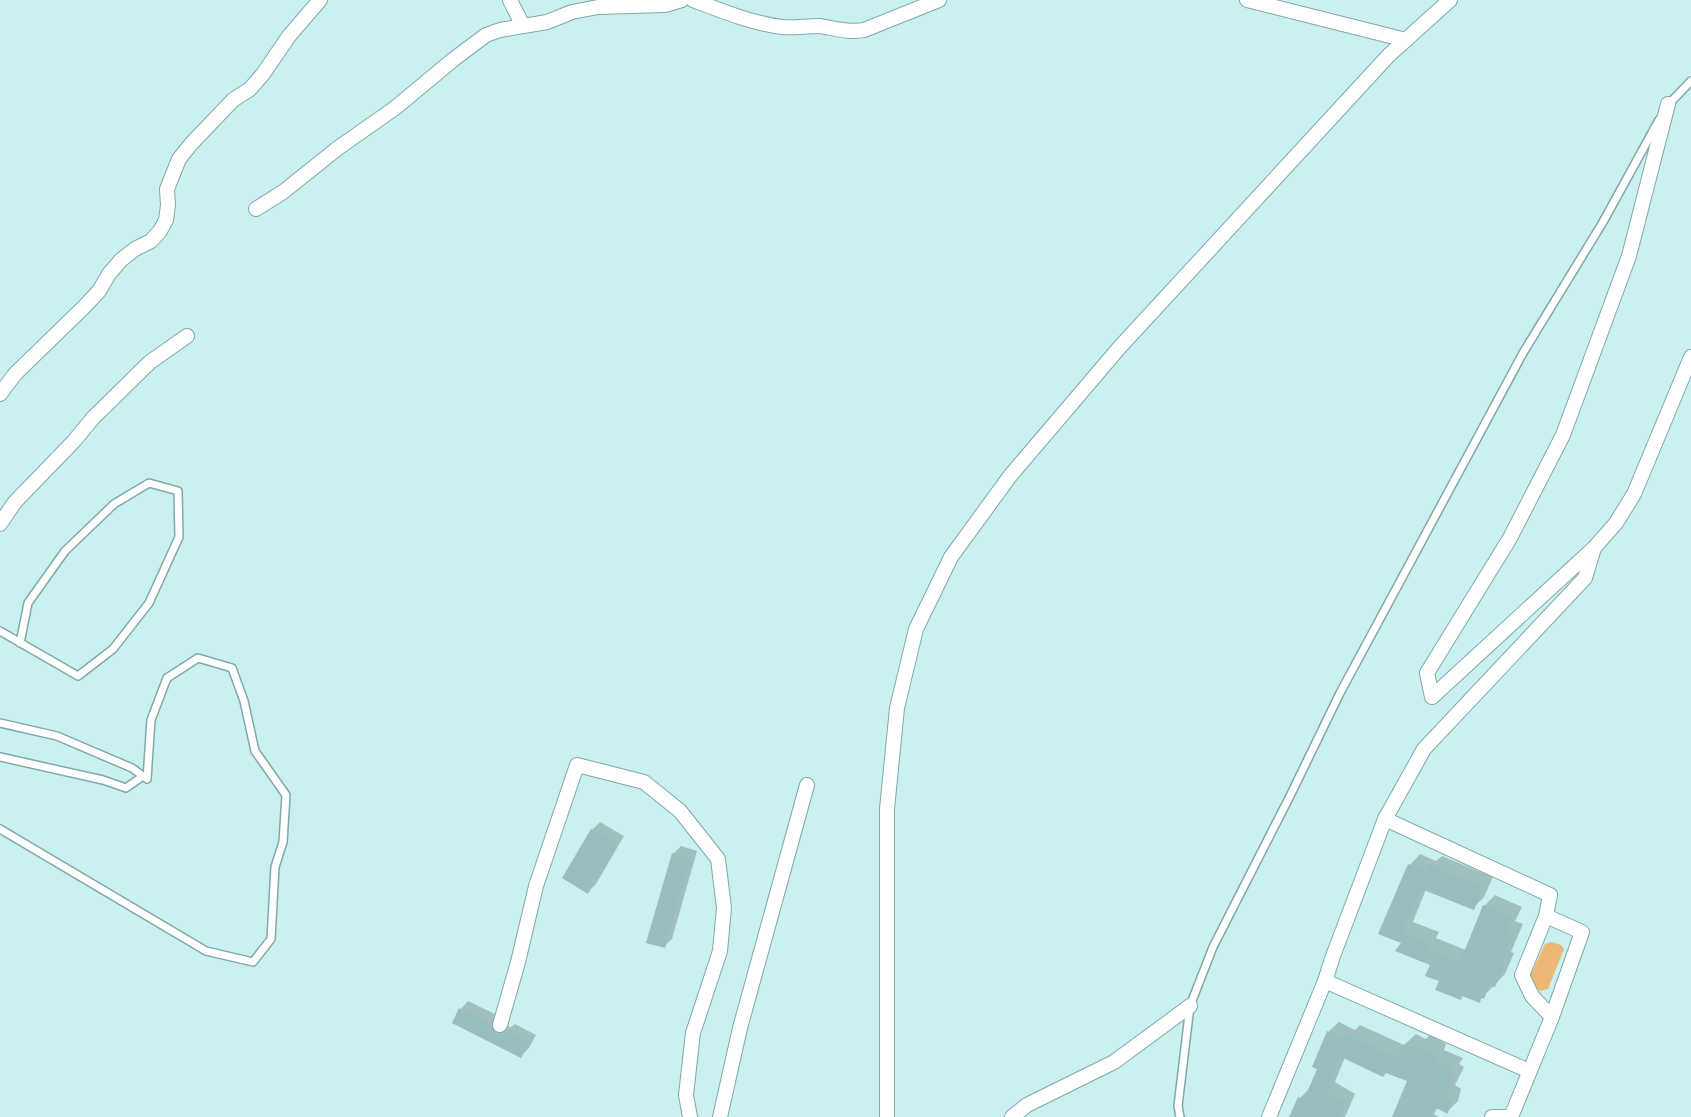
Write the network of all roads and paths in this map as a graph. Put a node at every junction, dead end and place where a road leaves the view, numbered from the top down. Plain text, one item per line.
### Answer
1 (320, 0) edge
2 (510, 0) edge
3 (682, 0) edge
4 (693, 0) edge
5 (939, 0) edge
6 (1247, 0) edge
7 (1450, 0) edge
8 (523, 26) junction
9 (1406, 40) junction
10 (1691, 81) edge
11 (1668, 104) junction
12 (256, 209) dead end
13 (187, 336) dead end
14 (1691, 357) edge
15 (0, 394) edge
16 (0, 524) edge
17 (1594, 548) junction
18 (0, 632) edge
19 (20, 643) junction
20 (0, 723) edge
21 (0, 757) edge
22 (143, 776) junction
23 (807, 785) dead end
24 (1385, 819) junction
25 (0, 829) edge
26 (1546, 916) junction
27 (1325, 981) junction
28 (1190, 1006) junction
29 (1552, 1017) junction
30 (500, 1025) dead end
31 (1529, 1071) junction
32 (690, 1117) edge
33 (720, 1117) edge
34 (887, 1117) edge
35 (1012, 1117) edge
36 (1180, 1117) edge
37 (1269, 1117) edge
38 (1492, 1117) edge
39 (1509, 1117) edge

1 - 15 street
2 - 8 street
3 - 8 street
4 - 5 street
6 - 9 street
7 - 9 street
8 - 12 street
9 - 34 street
10 - 11 lane
11 - 17 street
11 - 28 lane
13 - 16 street
14 - 17 street
17 - 24 street
18 - 19 lane
19 - 19 lane
20 - 22 lane
21 - 22 lane
22 - 25 lane
23 - 33 street
24 - 26 street
24 - 27 street
26 - 29 street
26 - 29 street
27 - 31 street
27 - 37 street
28 - 35 street
28 - 36 lane
29 - 31 street
30 - 32 street
31 - 39 street
38 - 39 street

